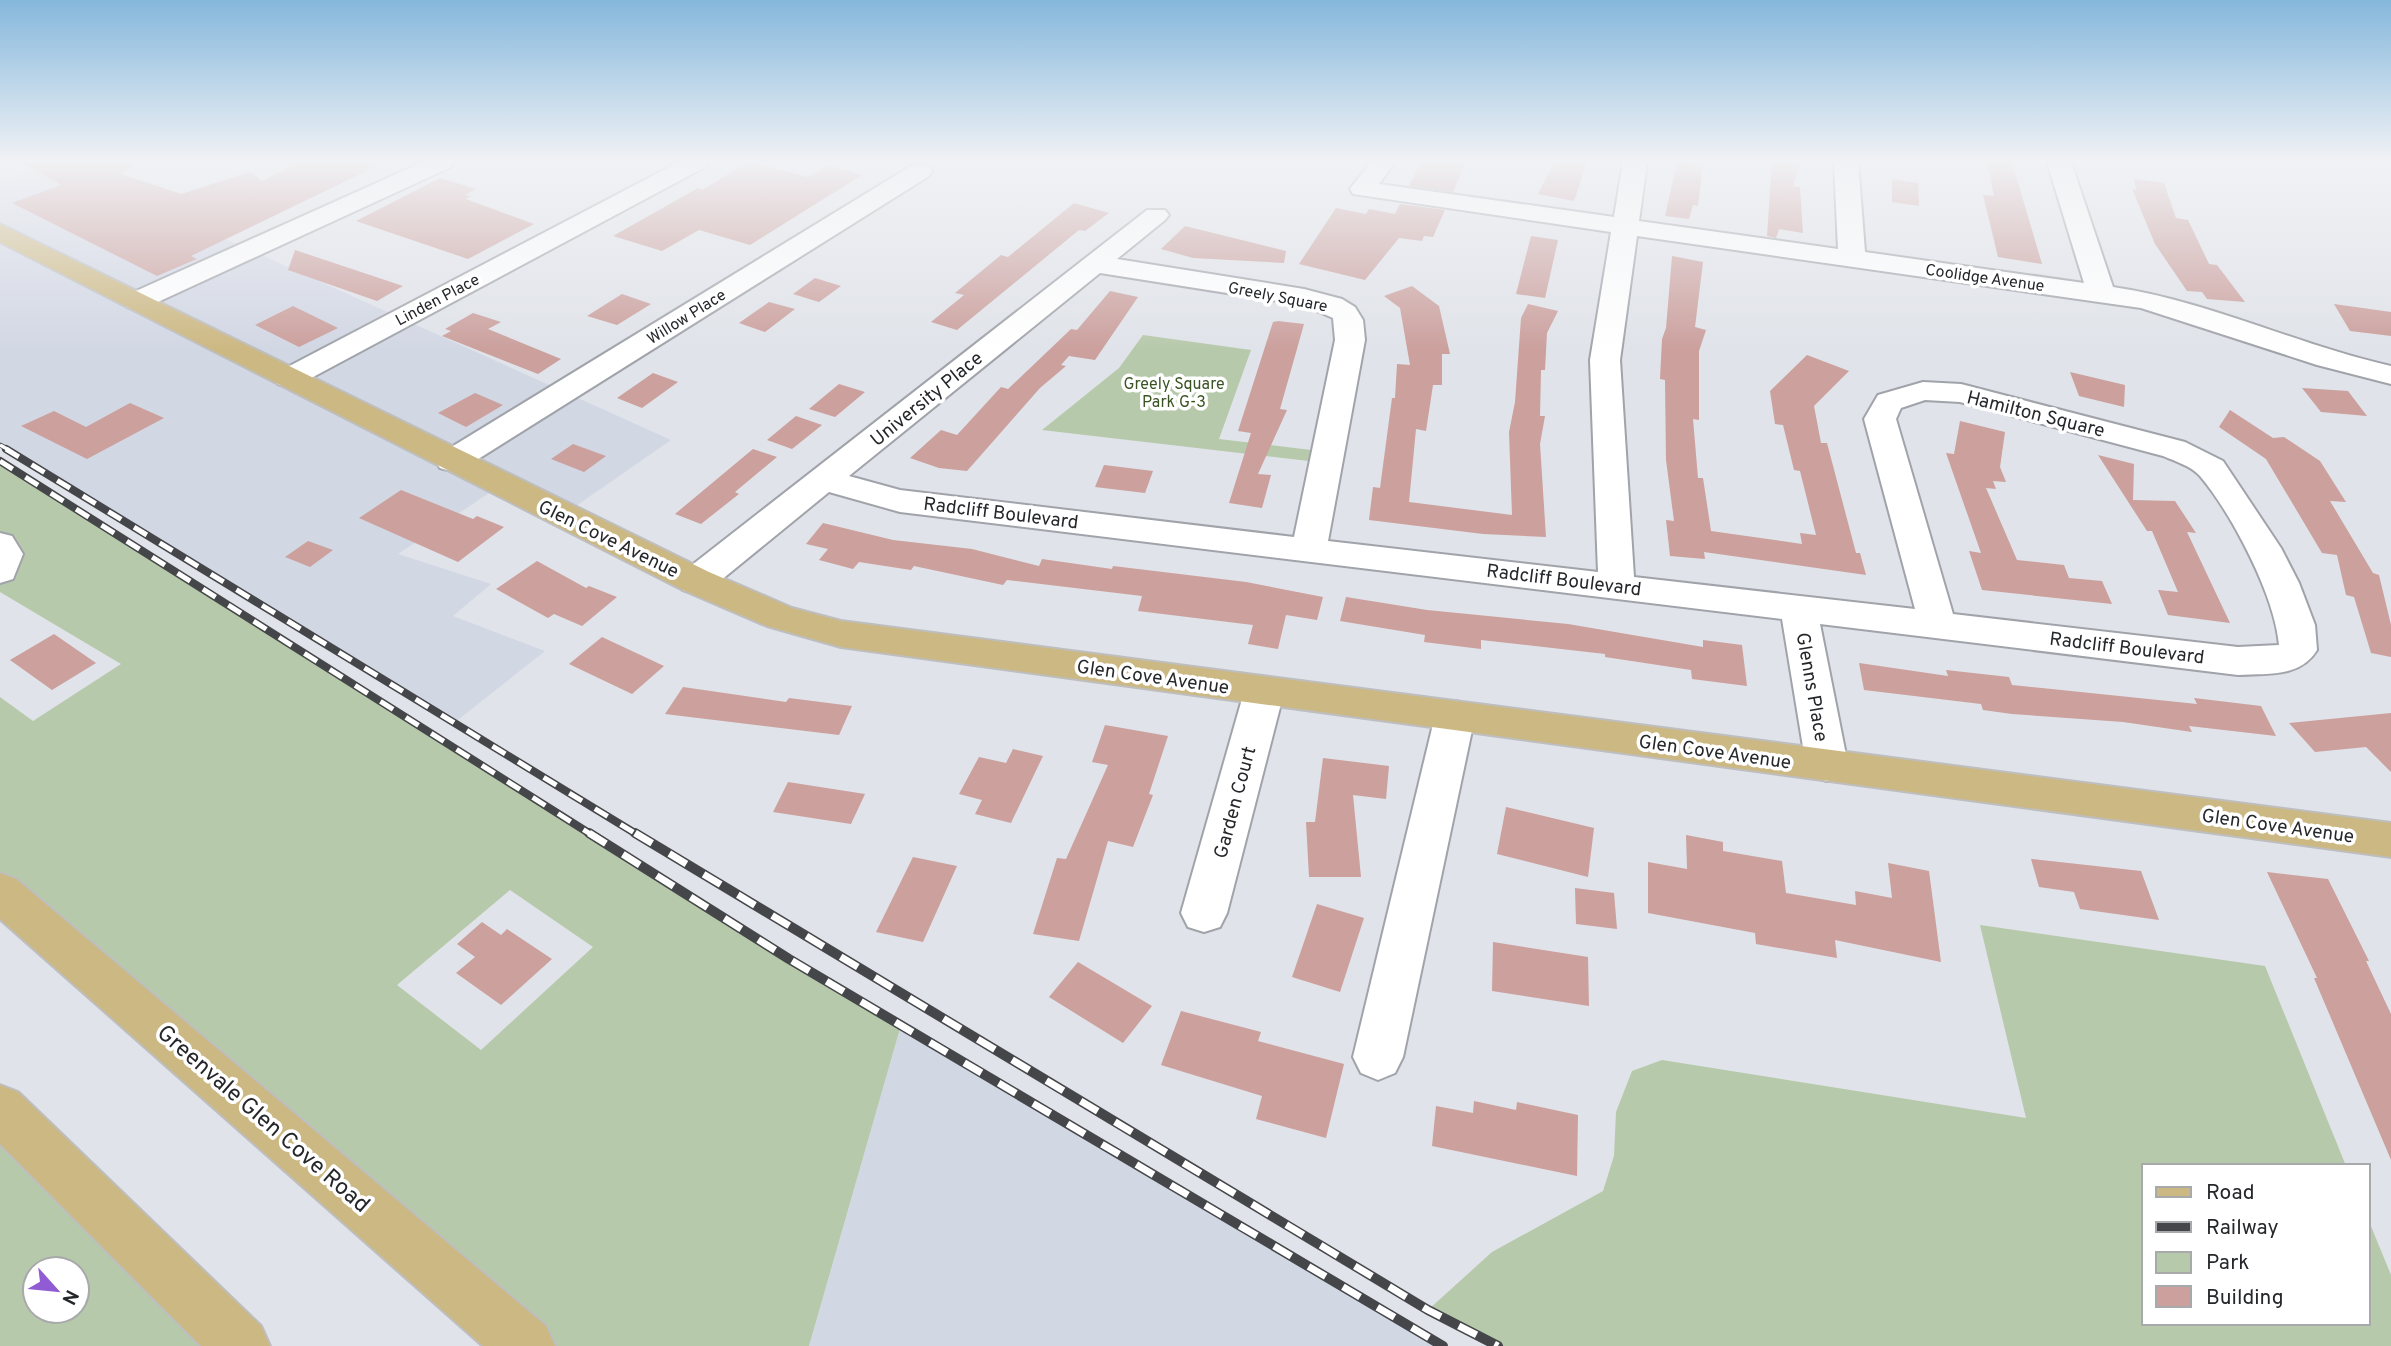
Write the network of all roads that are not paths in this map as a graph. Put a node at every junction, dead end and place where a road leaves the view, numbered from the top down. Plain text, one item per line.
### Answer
1 (304, 225) edge
2 (578, 225) edge
3 (832, 225) edge
4 (1144, 225) edge
5 (1615, 225) edge
6 (1850, 225) edge
7 (2079, 225) edge
8 (1624, 226) junction
9 (0, 232) edge
10 (1852, 258) junction
11 (1096, 264) junction
12 (2101, 294) junction
13 (137, 301) junction
14 (2391, 375) edge
15 (289, 378) junction
16 (452, 461) junction
17 (825, 479) junction
18 (0, 544) edge
19 (1309, 549) junction
20 (0, 571) edge
21 (696, 581) junction
22 (1617, 586) junction
23 (1799, 608) junction
24 (1937, 623) junction
25 (2298, 645) joint
26 (1264, 692) junction
27 (1455, 716) junction
28 (1827, 765) junction
29 (2387, 846) edge
30 (0, 892) edge
31 (1204, 913) dead end
32 (1378, 1057) dead end
33 (0, 1109) edge
34 (241, 1346) edge
35 (526, 1346) edge

1 - 13 street
2 - 15 street, Linden Place
3 - 16 street, Willow Place
4 - 11 street, University Place
5 - 8 street, Coolidge Avenue
6 - 10 street
7 - 12 street
8 - 10 street, Coolidge Avenue
8 - 22 street
9 - 13 main road, Glen Cove Avenue
10 - 12 street, Coolidge Avenue
11 - 17 street, University Place
11 - 19 street, Greely Square
12 - 14 street, Coolidge Avenue
13 - 15 main road, Glen Cove Avenue
15 - 16 main road, Glen Cove Avenue
16 - 21 main road, Glen Cove Avenue
17 - 19 street, Radcliff Boulevard
17 - 21 street, University Place
18 - 20 street
19 - 22 street, Radcliff Boulevard
21 - 26 main road, Glen Cove Avenue
22 - 23 street, Radcliff Boulevard
23 - 24 street, Radcliff Boulevard
23 - 28 street, Glenns Place
24 - 25 street, Radcliff Boulevard
24 - 25 street, Hamilton Square
26 - 27 main road, Glen Cove Avenue
26 - 31 street, Garden Court
27 - 28 main road, Glen Cove Avenue
27 - 32 street
28 - 29 main road, Glen Cove Avenue
30 - 35 main road, Greenvale Glen Cove Road
33 - 34 main road

